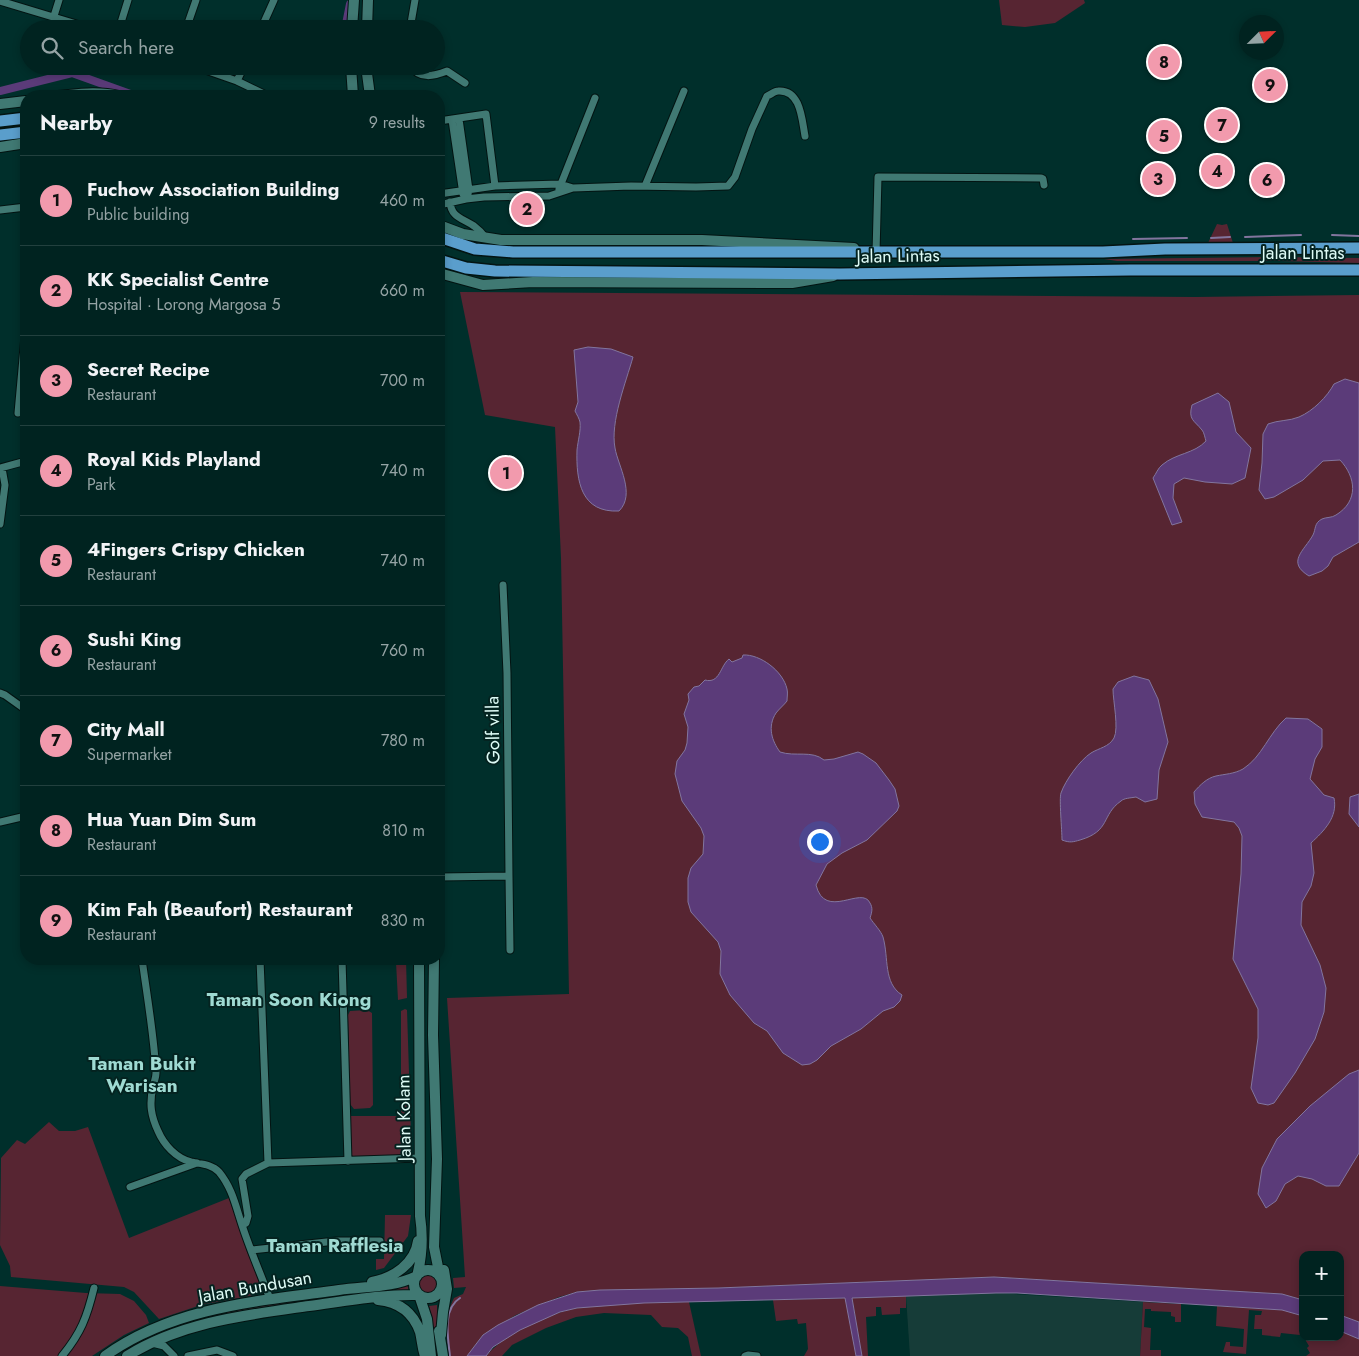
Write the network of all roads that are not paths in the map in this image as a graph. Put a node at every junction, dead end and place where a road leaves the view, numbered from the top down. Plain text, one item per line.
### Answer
1 (58, 0) edge
2 (128, 0) edge
3 (196, 0) edge
4 (274, 0) edge
5 (354, 0) edge
6 (368, 0) edge
7 (415, 0) edge
8 (0, 1) edge
9 (54, 16) junction
10 (66, 20) edge
11 (122, 20) edge
12 (189, 20) edge
13 (265, 20) edge
14 (353, 20) edge
15 (367, 20) edge
16 (412, 20) edge
17 (445, 72) edge
18 (220, 75) edge
19 (240, 75) edge
20 (352, 75) edge
21 (367, 75) edge
22 (237, 81) junction
23 (464, 83) dead end
24 (256, 90) edge
25 (353, 90) edge
26 (369, 90) edge
27 (684, 91) dead end
28 (595, 98) dead end
29 (20, 102) edge
30 (0, 104) edge
31 (20, 119) edge
32 (455, 119) junction
33 (0, 121) edge
34 (445, 121) edge
35 (20, 133) edge
36 (0, 135) edge
37 (805, 136) dead end
38 (20, 145) edge
39 (0, 147) edge
40 (560, 184) junction
41 (1044, 185) dead end
42 (495, 186) junction
43 (645, 186) junction
44 (573, 188) junction
45 (466, 190) junction
46 (445, 193) edge
47 (558, 194) junction
48 (466, 199) junction
49 (450, 202) junction
50 (445, 203) edge
51 (20, 208) edge
52 (0, 210) edge
53 (445, 228) edge
54 (485, 237) junction
55 (445, 239) edge
56 (1359, 248) edge
57 (1103, 252) junction
58 (874, 253) junction
59 (445, 262) edge
60 (1130, 270) junction
61 (1359, 270) edge
62 (840, 274) junction
63 (445, 275) edge
64 (20, 391) edge
65 (18, 413) dead end
66 (20, 463) edge
67 (1, 468) edge
68 (0, 524) edge
69 (503, 585) dead end
70 (0, 693) edge
71 (20, 706) edge
72 (20, 817) edge
73 (0, 822) edge
74 (509, 876) junction
75 (445, 877) edge
76 (510, 950) dead end
77 (143, 965) edge
78 (260, 965) edge
79 (342, 965) edge
80 (419, 965) edge
81 (434, 965) edge
82 (420, 1158) junction
83 (348, 1161) junction
84 (198, 1163) junction
85 (268, 1163) junction
86 (130, 1187) dead end
87 (420, 1216) junction
88 (242, 1225) junction
89 (435, 1236) junction
90 (380, 1241) dead end
91 (251, 1250) junction
92 (417, 1276) junction
93 (440, 1277) junction
94 (362, 1287) junction
95 (94, 1288) dead end
96 (440, 1292) junction
97 (419, 1295) junction
98 (360, 1298) junction
99 (270, 1299) junction
100 (173, 1334) junction
101 (441, 1335) junction
102 (152, 1343) junction
103 (172, 1353) edge
104 (62, 1356) edge
105 (105, 1356) edge
106 (127, 1356) edge
107 (188, 1356) edge
108 (233, 1356) edge
109 (425, 1356) edge
110 (431, 1356) edge
111 (443, 1356) edge
112 (745, 1356) edge
113 (757, 1356) edge

1 - 9 street
2 - 11 street
3 - 12 street
4 - 13 street
5 - 14 main road
6 - 15 main road
7 - 16 street
8 - 9 street
9 - 10 street
17 - 23 street
18 - 22 street
19 - 22 street
20 - 25 main road
21 - 26 main road
22 - 24 street
27 - 43 street
28 - 40 street
29 - 30 main road
31 - 33 highway
32 - 34 street
32 - 42 street
32 - 45 street
35 - 36 highway
37 - 43 street
38 - 39 main road
40 - 42 street
40 - 44 street
40 - 47 street
41 - 58 street
42 - 45 street
43 - 44 street
44 - 47 street
45 - 46 street
45 - 48 street
47 - 48 street
48 - 49 street
49 - 50 street
49 - 54 street
51 - 52 street
53 - 54 main road, Jalan Lintas
54 - 58 main road, Jalan Lintas
55 - 58 highway, Jalan Lintas
56 - 57 highway, Jalan Lintas
57 - 58 highway, Jalan Lintas
57 - 60 highway
59 - 62 highway, Jalan Lintas
60 - 61 highway, Jalan Lintas
60 - 62 highway, Jalan Lintas
62 - 63 main road
64 - 65 street
66 - 67 street
67 - 68 street
69 - 74 street, Golf villa
70 - 71 street
72 - 73 street
74 - 75 street
74 - 76 street, Golf villa
77 - 84 street
78 - 85 street
79 - 83 street
80 - 82 main road, Jalan Kolam
81 - 89 main road, Jalan Kolam
82 - 83 street
82 - 87 main road, Jalan Kolam
83 - 85 street
84 - 86 street
84 - 88 street
85 - 88 street
87 - 92 main road, Jalan Kolam
87 - 94 main road
88 - 91 street
89 - 93 main road, Jalan Kolam
89 - 101 main road, Jalan Kolam
90 - 91 street
91 - 99 street
92 - 93 main road
92 - 94 main road, Jalan Bundusan
92 - 97 main road
93 - 96 main road
94 - 99 main road, Jalan Bundusan
95 - 104 street
96 - 97 main road
96 - 101 main road, Jalan Kolam
97 - 98 main road, Jalan Bundusan
97 - 110 main road
98 - 100 main road, Jalan Bundusan
98 - 109 main road
99 - 105 main road, Jalan Bundusan
100 - 102 main road, Jalan Bundusan
100 - 103 street
101 - 111 main road, Jalan Kolam
102 - 103 street
102 - 106 main road, Jalan Bundusan
107 - 108 street
112 - 113 street

